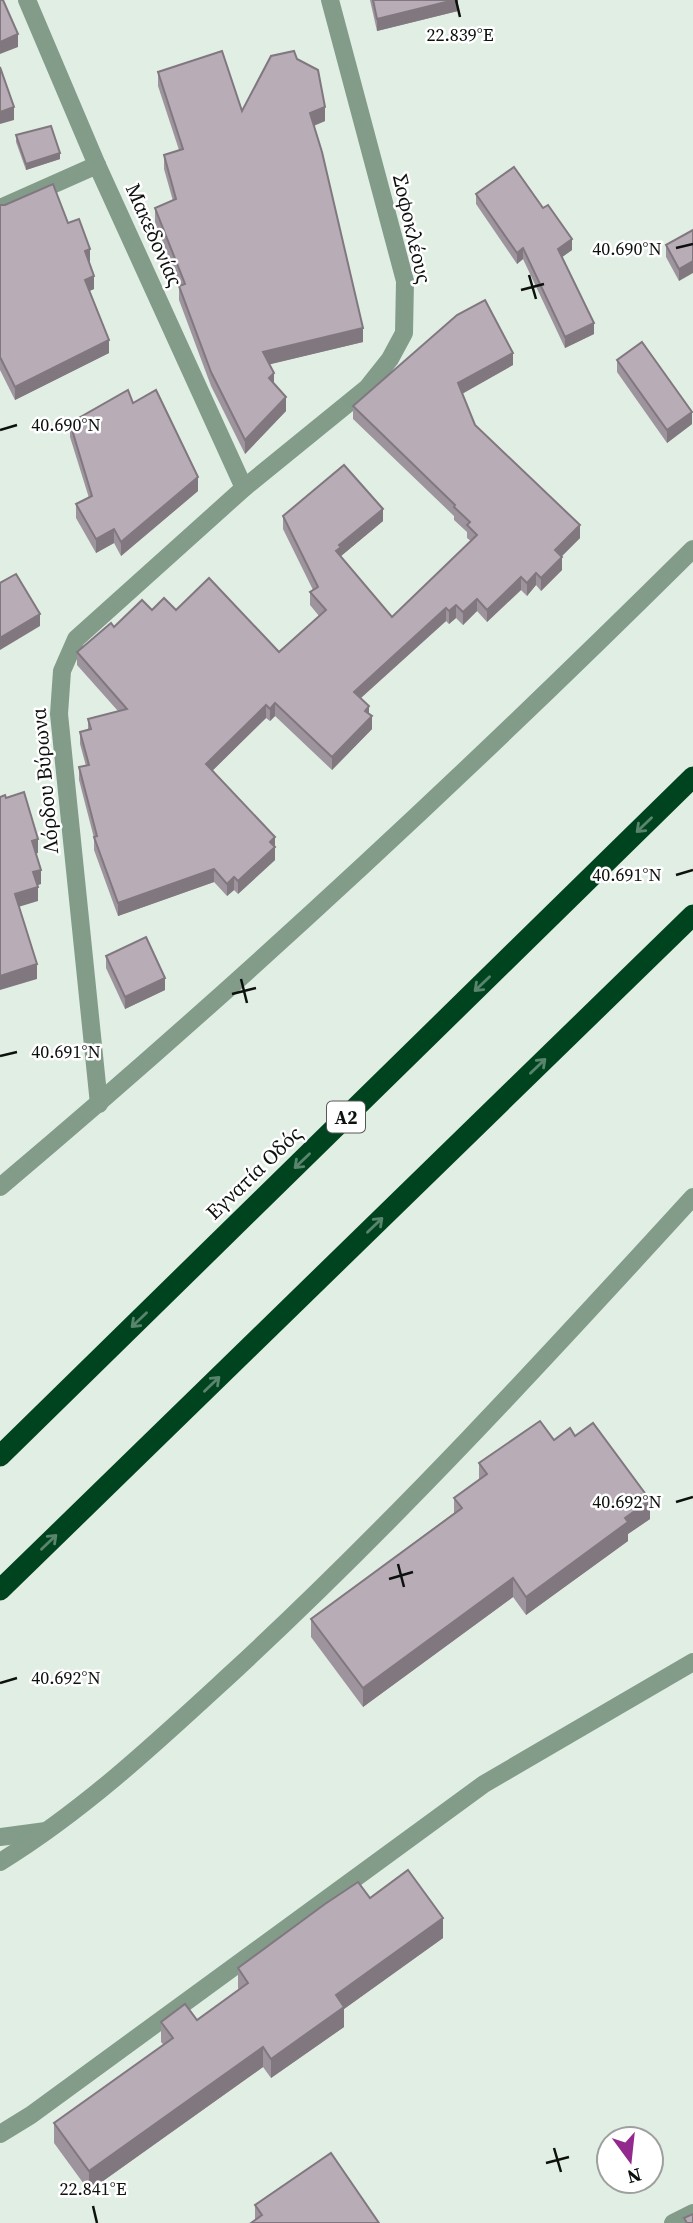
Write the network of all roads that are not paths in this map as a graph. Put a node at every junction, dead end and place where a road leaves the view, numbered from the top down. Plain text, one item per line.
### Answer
1 (27, 0) edge
2 (330, 0) edge
3 (97, 165) junction
4 (0, 208) edge
5 (244, 488) junction
6 (693, 549) edge
7 (693, 777) edge
8 (693, 915) edge
9 (99, 1104) junction
10 (0, 1187) edge
11 (693, 1197) edge
12 (0, 1456) edge
13 (0, 1590) edge
14 (693, 1662) edge
15 (53, 1830) junction
16 (0, 1837) edge
17 (0, 1862) edge
18 (0, 2134) edge
19 (693, 2213) edge
20 (673, 2223) edge

1 - 3 street, Μακεδονίας
2 - 5 street, Σοφοκλέους
3 - 4 street
3 - 5 street, Μακεδονίας
5 - 9 street, Λόρδου Βύρωνα
6 - 9 street
7 -> 12 highway, Εγνατία Οδός / Α2
13 -> 8 highway
9 - 10 street
11 - 15 street
14 - 18 street
15 - 16 street
15 - 17 street
19 - 20 street

